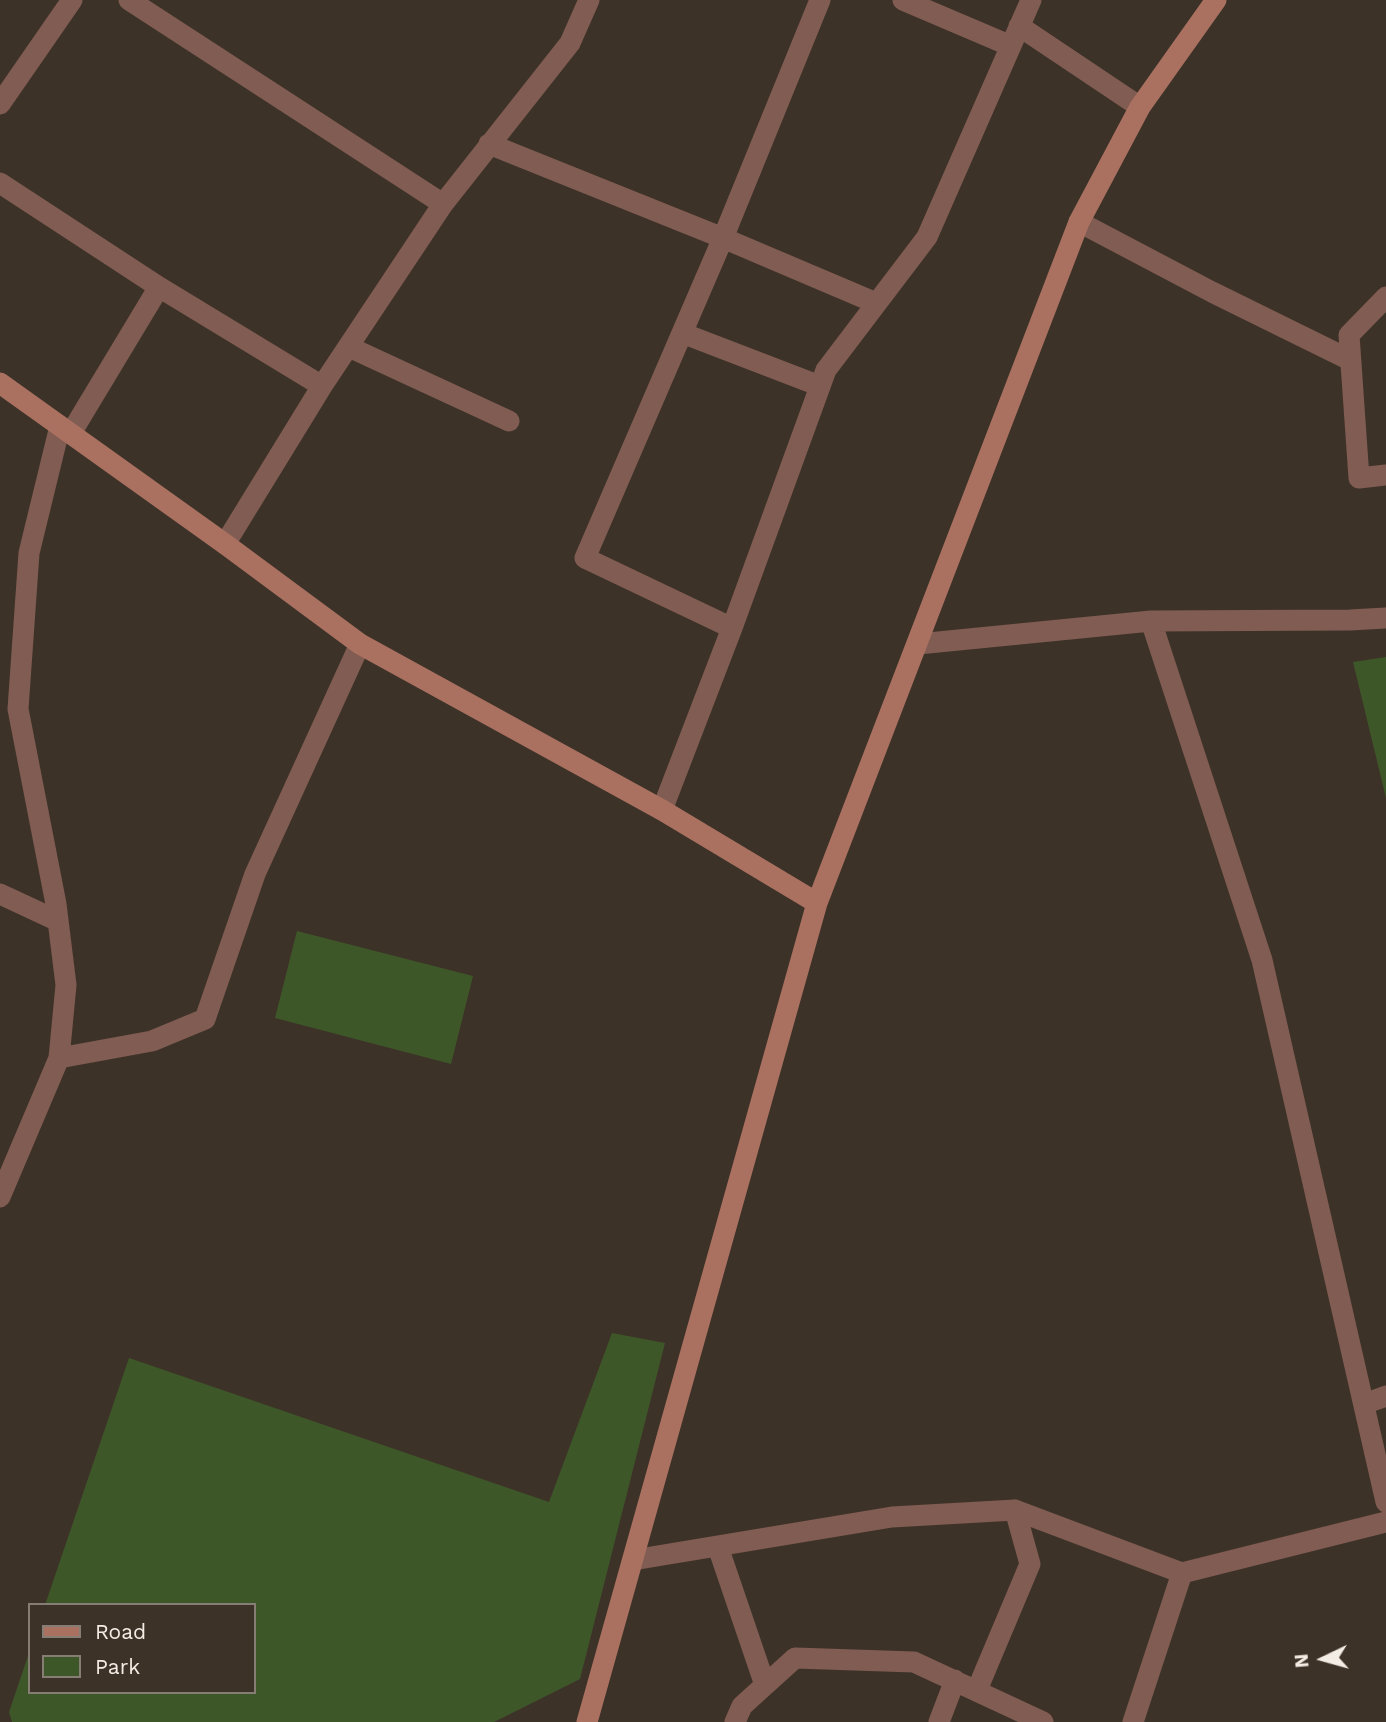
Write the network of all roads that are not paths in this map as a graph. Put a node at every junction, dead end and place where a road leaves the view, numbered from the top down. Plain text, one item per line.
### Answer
1 (72, 0) edge
2 (129, 0) edge
3 (589, 0) edge
4 (820, 0) edge
5 (904, 0) edge
6 (1031, 0) edge
7 (1216, 0) edge
8 (1015, 36) junction
9 (0, 104) edge
10 (1140, 107) junction
11 (489, 144) junction
12 (0, 183) edge
13 (443, 204) junction
14 (1079, 222) junction
15 (723, 238) junction
16 (159, 288) junction
17 (1386, 297) edge
18 (876, 303) junction
19 (682, 333) junction
20 (349, 347) junction
21 (1350, 360) junction
22 (0, 383) edge
23 (323, 386) junction
24 (820, 386) junction
25 (509, 421) dead end
26 (66, 430) junction
27 (1386, 475) edge
28 (225, 544) junction
29 (1386, 618) edge
30 (1151, 621) junction
31 (732, 628) junction
32 (918, 643) junction
33 (360, 644) junction
34 (662, 810) junction
35 (0, 894) edge
36 (817, 903) junction
37 (58, 921) junction
38 (60, 1058) junction
39 (5, 1167) edge
40 (0, 1197) edge
41 (1386, 1396) edge
42 (1364, 1404) junction
43 (1386, 1502) edge
44 (1015, 1510) junction
45 (1386, 1522) edge
46 (718, 1547) junction
47 (633, 1560) junction
48 (1182, 1573) junction
49 (954, 1680) junction
50 (765, 1685) junction
51 (977, 1690) junction
52 (587, 1722) edge
53 (735, 1722) edge
54 (939, 1722) edge
55 (1043, 1722) edge
56 (1133, 1722) edge

1 - 9 street
2 - 13 street
3 - 11 street
4 - 15 street
5 - 8 street
6 - 8 street
7 - 10 street
8 - 10 street
8 - 18 street
10 - 14 street
11 - 13 street
11 - 15 street
12 - 16 street
13 - 20 street
14 - 21 street
14 - 32 street
15 - 18 street
15 - 19 street
16 - 23 street
16 - 26 street
17 - 21 street
18 - 24 street
19 - 24 street
19 - 31 street
20 - 23 street
20 - 25 street
21 - 27 street
22 - 26 street
23 - 28 street
24 - 31 street
26 - 28 street
26 - 37 street
28 - 33 street
29 - 30 street
30 - 32 street
30 - 42 street
31 - 34 street
32 - 36 street
33 - 34 street
33 - 38 street
34 - 36 street
35 - 37 street
36 - 47 street
37 - 38 street
38 - 39 street
39 - 40 street
41 - 42 street
42 - 43 street
44 - 46 street
44 - 48 street
44 - 51 street
45 - 48 street
46 - 47 street
46 - 50 street
47 - 52 street
48 - 56 street
49 - 50 street
49 - 51 street
49 - 54 street
50 - 53 street
51 - 55 street

